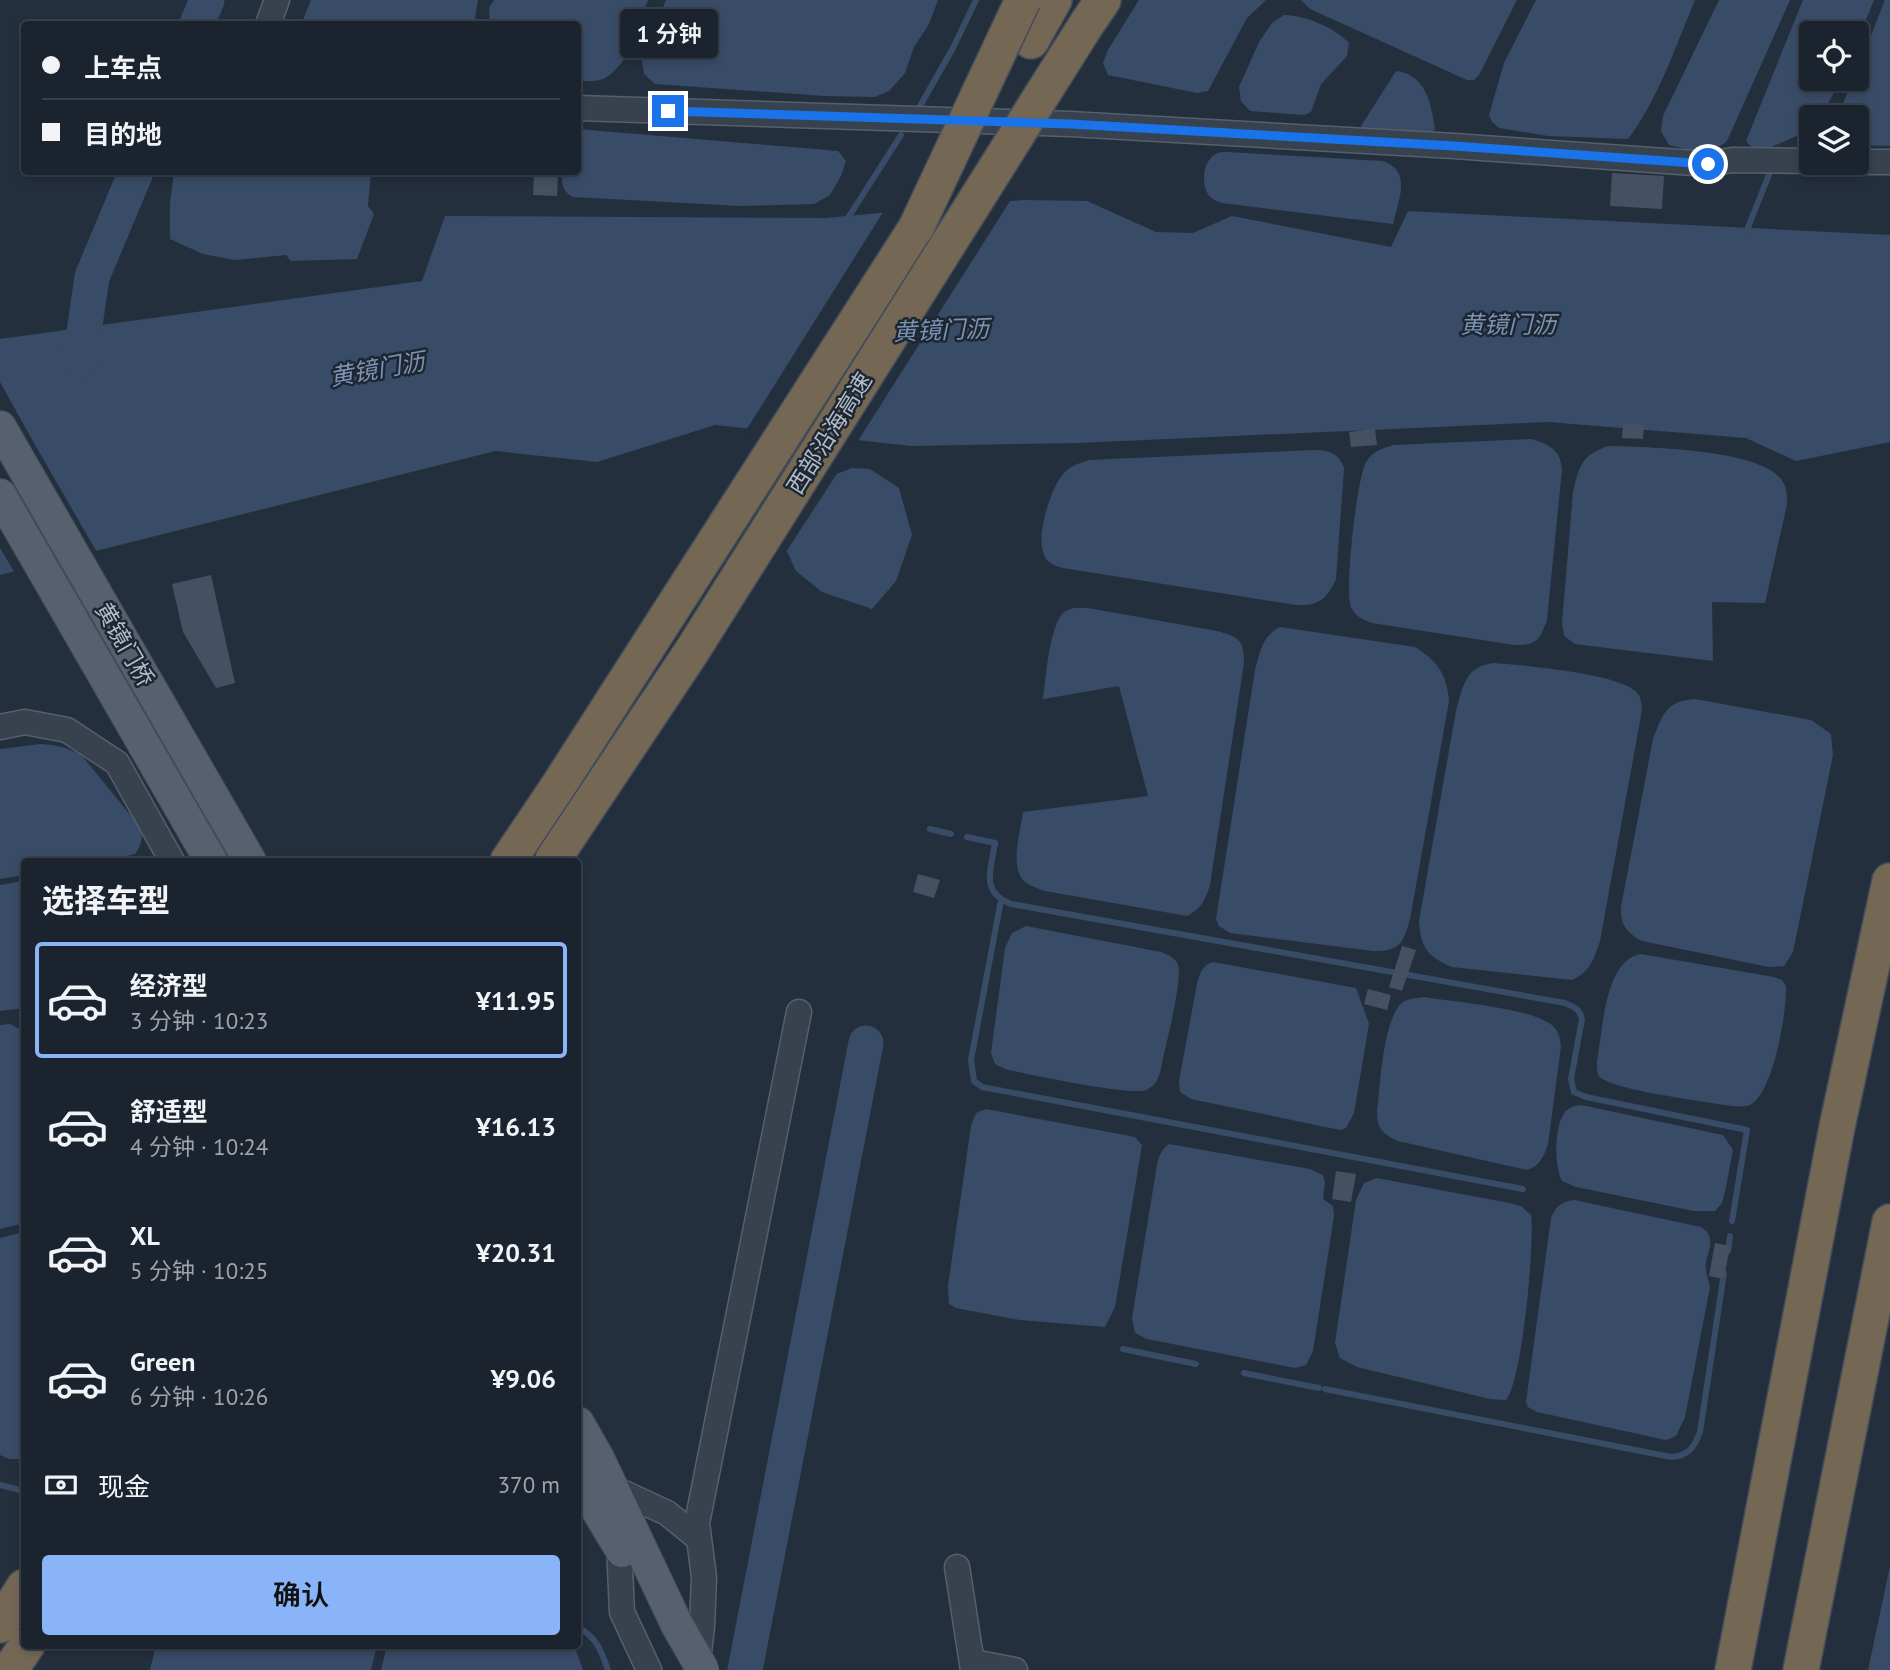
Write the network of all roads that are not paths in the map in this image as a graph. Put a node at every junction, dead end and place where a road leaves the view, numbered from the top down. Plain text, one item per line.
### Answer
1 (277, 0) edge
2 (1023, 0) edge
3 (1054, 0) edge
4 (1096, 8) edge
5 (269, 21) edge
6 (581, 108) edge
7 (1799, 161) edge
8 (1869, 162) edge
9 (1890, 162) edge
10 (916, 228) junction
11 (0, 428) edge
12 (0, 495) edge
13 (0, 727) edge
14 (170, 858) edge
15 (209, 858) edge
16 (248, 858) edge
17 (510, 858) edge
18 (553, 858) edge
19 (1890, 881) edge
20 (799, 1012) dead end
21 (1890, 1222) edge
22 (581, 1428) edge
23 (581, 1483) edge
24 (611, 1487) junction
25 (699, 1539) junction
26 (619, 1546) junction
27 (957, 1567) dead end
28 (21, 1592) edge
29 (0, 1625) edge
30 (677, 1625) junction
31 (24, 1649) edge
32 (973, 1666) edge
33 (10, 1670) edge
34 (649, 1670) edge
35 (697, 1670) edge
36 (703, 1670) edge
37 (1015, 1670) edge
38 (1733, 1670) edge
39 (1801, 1670) edge

1 - 5 street
2 - 10 highway, bridge
3 - 10 highway, 西部沿海高速, bridge
4 - 18 highway, 西部沿海高速, bridge
6 - 7 street
8 - 9 street
10 - 17 highway, 西部沿海高速
11 - 16 main road, 黄镜门桥
12 - 15 main road, 黄镜门桥
13 - 14 street
19 - 38 highway
20 - 25 street
21 - 39 highway
22 - 24 main road
23 - 26 main road
24 - 25 street
24 - 30 main road
25 - 35 street
26 - 30 main road
26 - 34 street
27 - 32 street
28 - 29 highway
30 - 36 main road, bridge
31 - 33 highway
32 - 37 street

